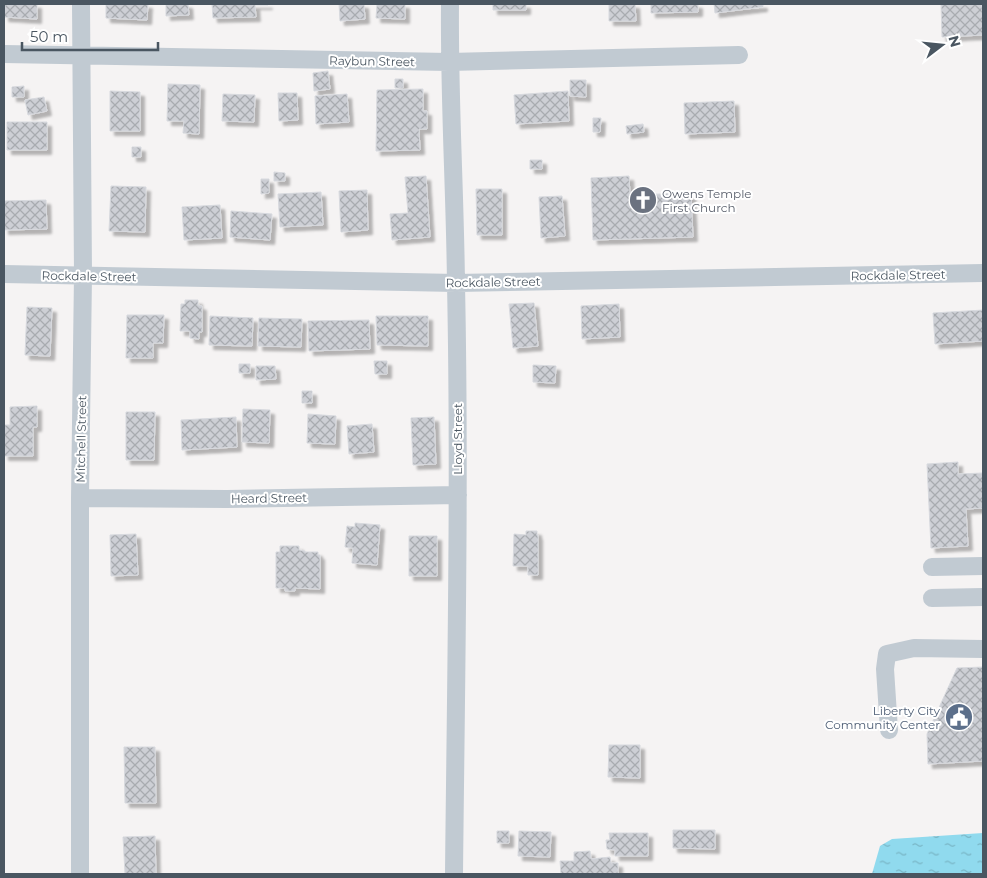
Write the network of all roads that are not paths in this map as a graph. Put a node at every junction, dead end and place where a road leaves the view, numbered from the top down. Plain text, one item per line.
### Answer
1 (81, 4) edge
2 (450, 4) edge
3 (4, 54) edge
4 (80, 55) junction
5 (739, 55) dead end
6 (449, 62) junction
7 (983, 273) edge
8 (4, 274) edge
9 (83, 275) junction
10 (456, 283) junction
11 (458, 495) junction
12 (80, 498) junction
13 (983, 566) edge
14 (932, 568) dead end
15 (932, 598) dead end
16 (983, 598) edge
17 (983, 649) edge
18 (889, 730) dead end
19 (80, 874) edge
20 (454, 874) edge

1 - 4 street, Mitchell Street
2 - 6 street, Lloyd Street
3 - 4 street, Raybun Street
4 - 6 street, Raybun Street
4 - 9 street, Mitchell Street
5 - 6 street, Raybun Street
6 - 10 street, Lloyd Street
7 - 10 street, Rockdale Street
8 - 9 street, Rockdale Street
9 - 10 street, Rockdale Street
9 - 12 street, Mitchell Street
10 - 11 street, Lloyd Street
11 - 12 street, Heard Street
11 - 20 street, Lloyd Street
12 - 19 street, Mitchell Street
13 - 14 street
15 - 16 street
17 - 18 street

